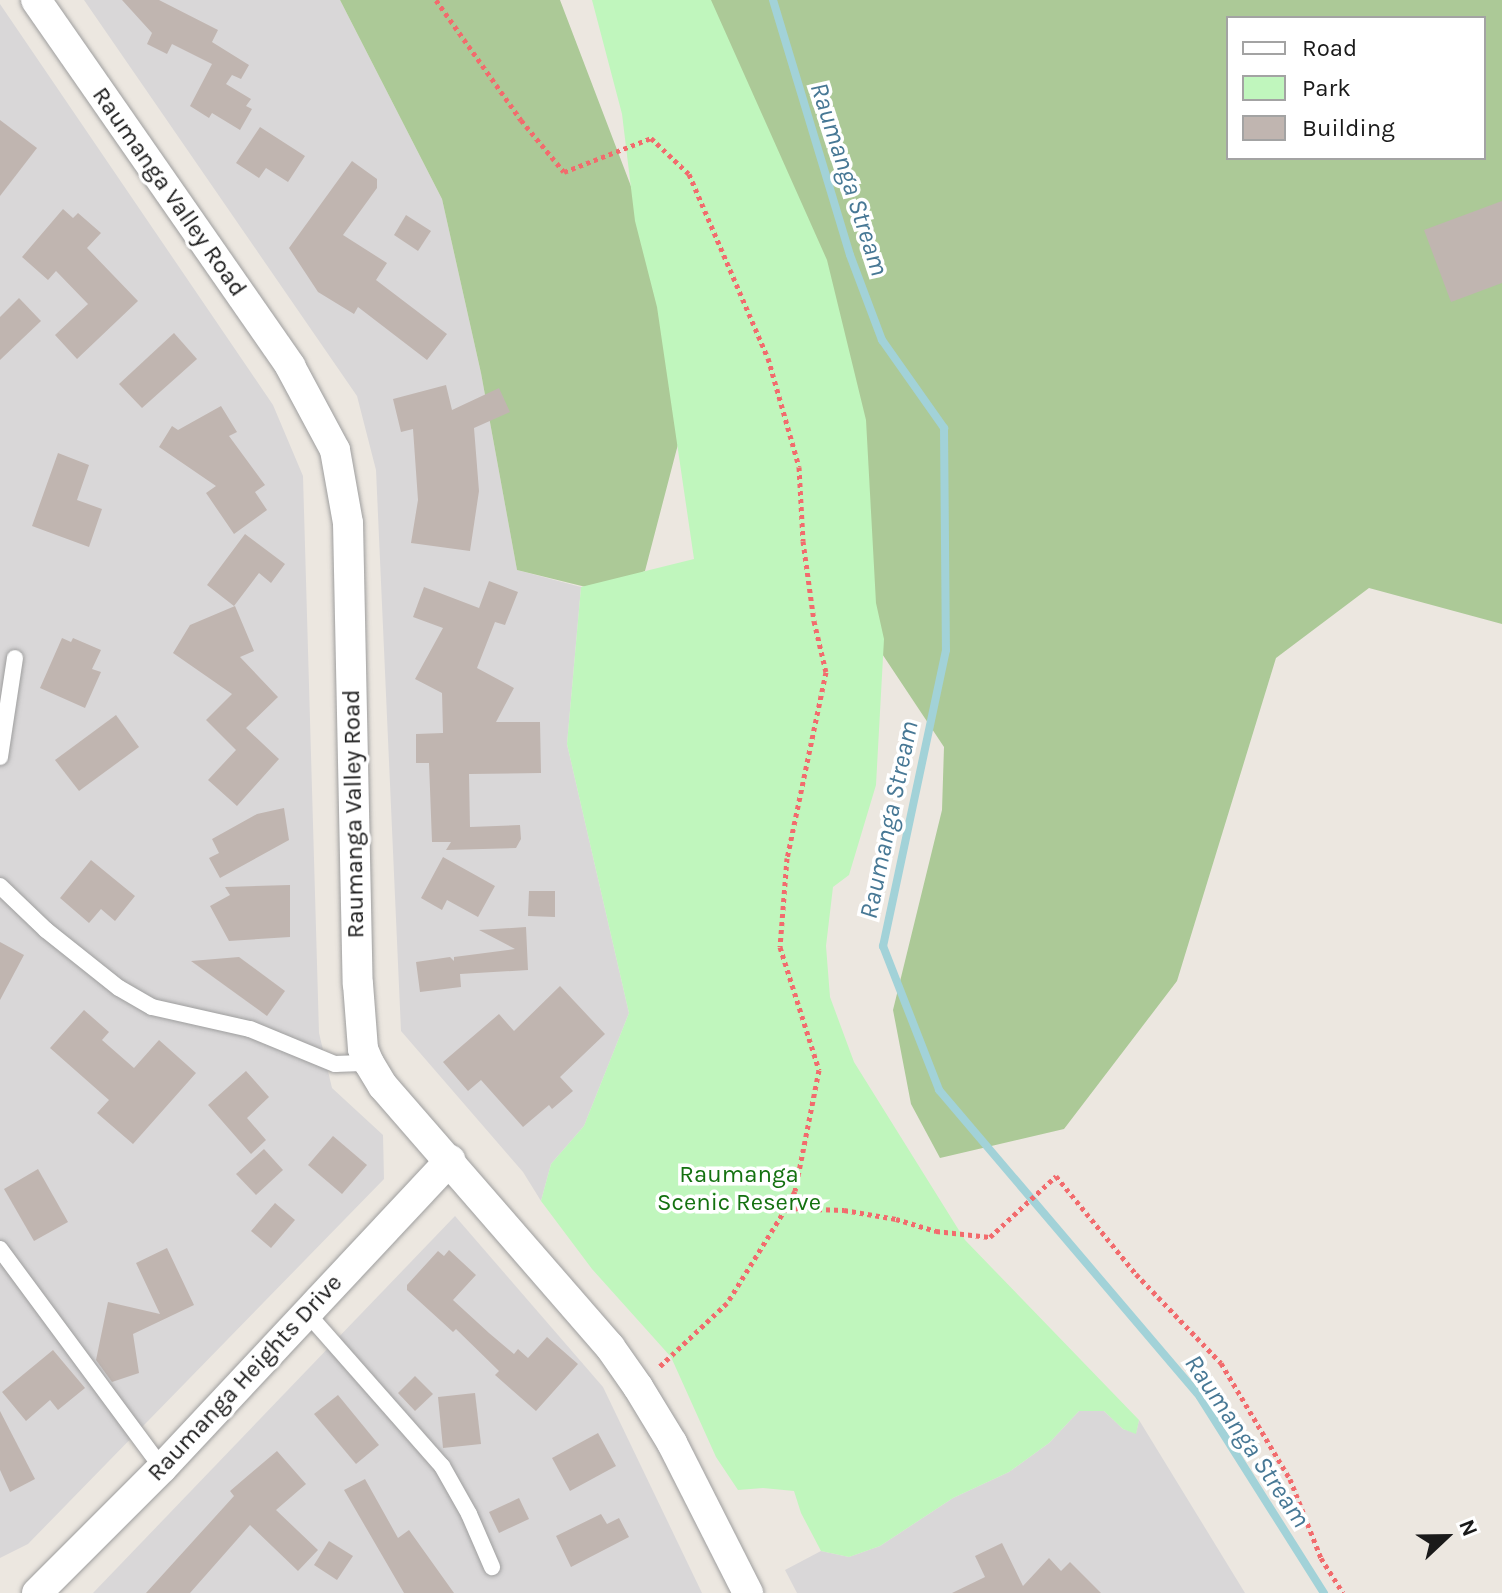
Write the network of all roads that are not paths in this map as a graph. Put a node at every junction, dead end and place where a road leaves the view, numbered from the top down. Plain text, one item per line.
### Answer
1 (36, 0) edge
2 (15, 658) dead end
3 (0, 757) edge
4 (0, 886) edge
5 (369, 1063) junction
6 (450, 1160) junction
7 (0, 1249) edge
8 (307, 1313) junction
9 (162, 1468) junction
10 (492, 1567) dead end
11 (37, 1593) edge
12 (748, 1593) edge

1 - 5 street, Raumanga Valley Road
2 - 3 lane
4 - 5 lane
5 - 6 street, Raumanga Valley Road
6 - 8 street, Raumanga Heights Drive
6 - 12 street, Raumanga Valley Road
7 - 9 lane
8 - 9 street, Raumanga Heights Drive
8 - 10 lane
9 - 11 street, Raumanga Heights Drive

